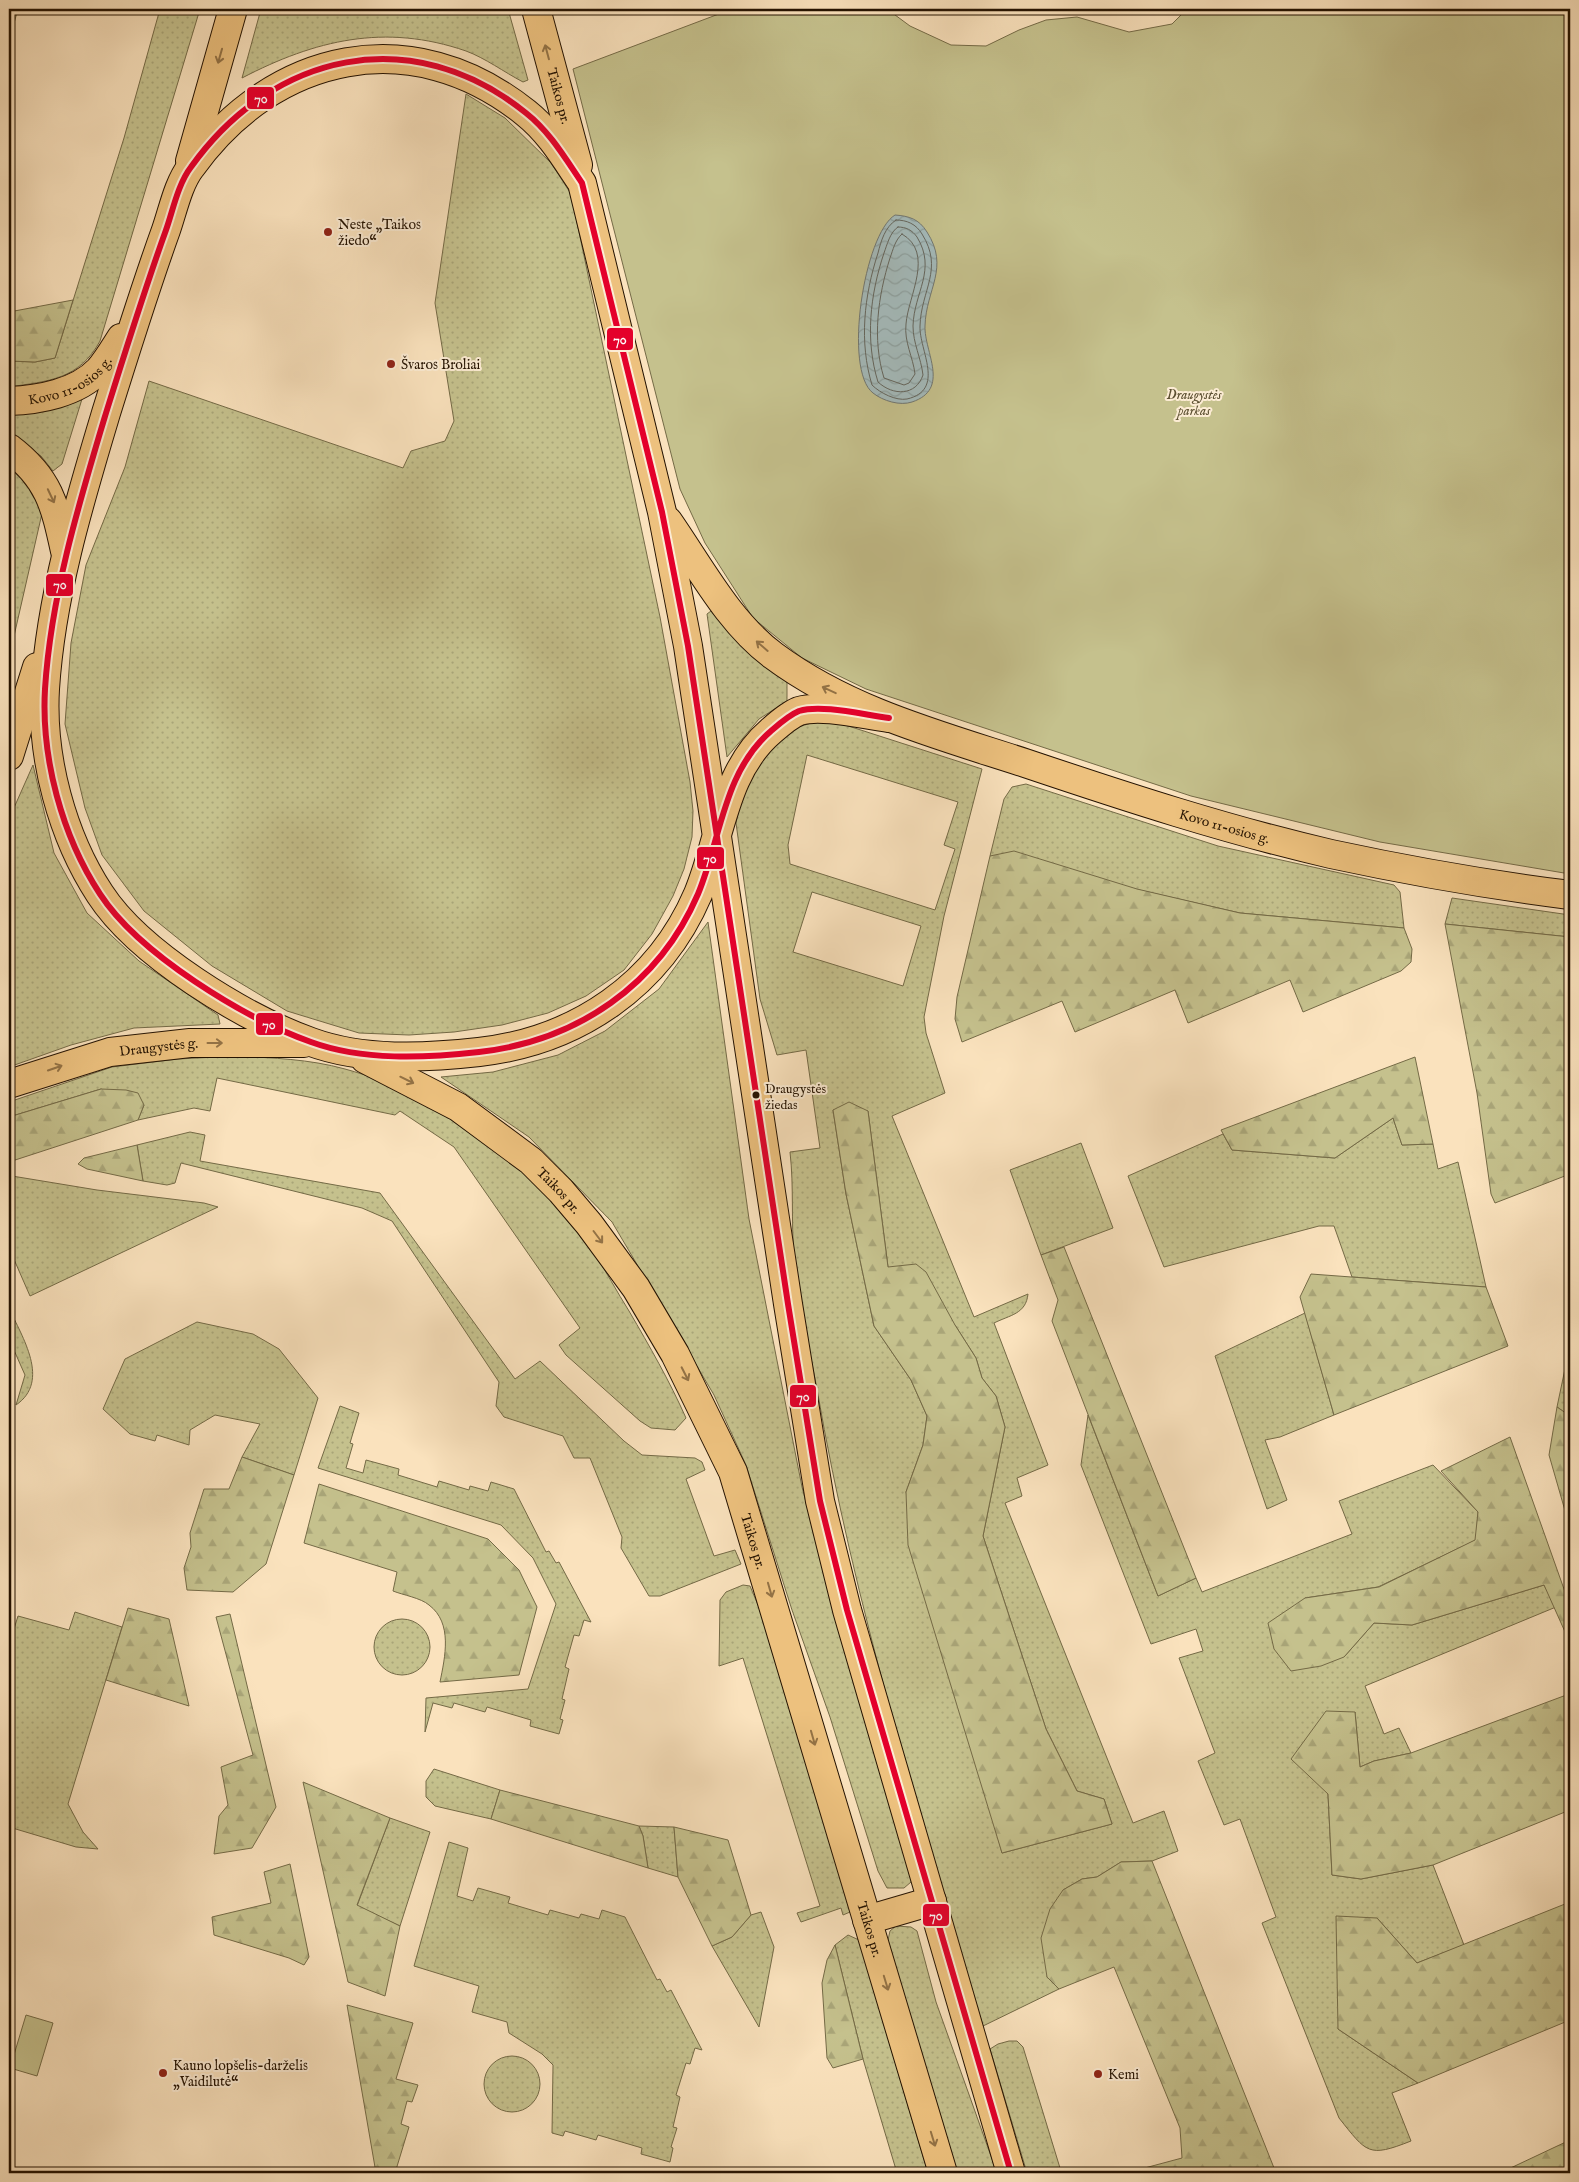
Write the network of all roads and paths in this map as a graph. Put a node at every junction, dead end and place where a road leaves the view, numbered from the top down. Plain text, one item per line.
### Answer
1 (233, 9) edge
2 (536, 9) edge
3 (187, 172) junction
4 (582, 183) junction
5 (136, 316) junction
6 (9, 401) edge
7 (15, 453) edge
8 (662, 512) junction
9 (66, 556) junction
10 (52, 618) junction
11 (889, 718) junction
12 (9, 756) edge
13 (716, 832) junction
14 (1570, 896) edge
15 (313, 1043) junction
16 (348, 1051) junction
17 (9, 1084) edge
18 (932, 1901) junction
19 (867, 1920) junction
20 (943, 2173) edge
21 (1011, 2173) edge

1 -> 3 main road
4 -> 2 main road, Taikos pr.
3 - 4 main road
3 - 5 main road
4 - 8 main road
5 - 6 main road, Kovo 11-osios g.
5 - 9 main road
7 -> 9 main road
11 -> 8 main road, Kovo 11-osios g.
8 - 13 main road
9 - 10 main road
10 - 12 main road
10 - 15 main road
11 - 13 main road, Kovo 11-osios g.
11 - 14 main road, Kovo 11-osios g.
13 - 16 main road
13 - 18 main road
15 - 16 main road
17 -> 15 main road, Draugystės g.
16 -> 19 main road, Taikos pr.
18 - 19 main road
18 - 21 main road
19 -> 20 main road, Taikos pr.

